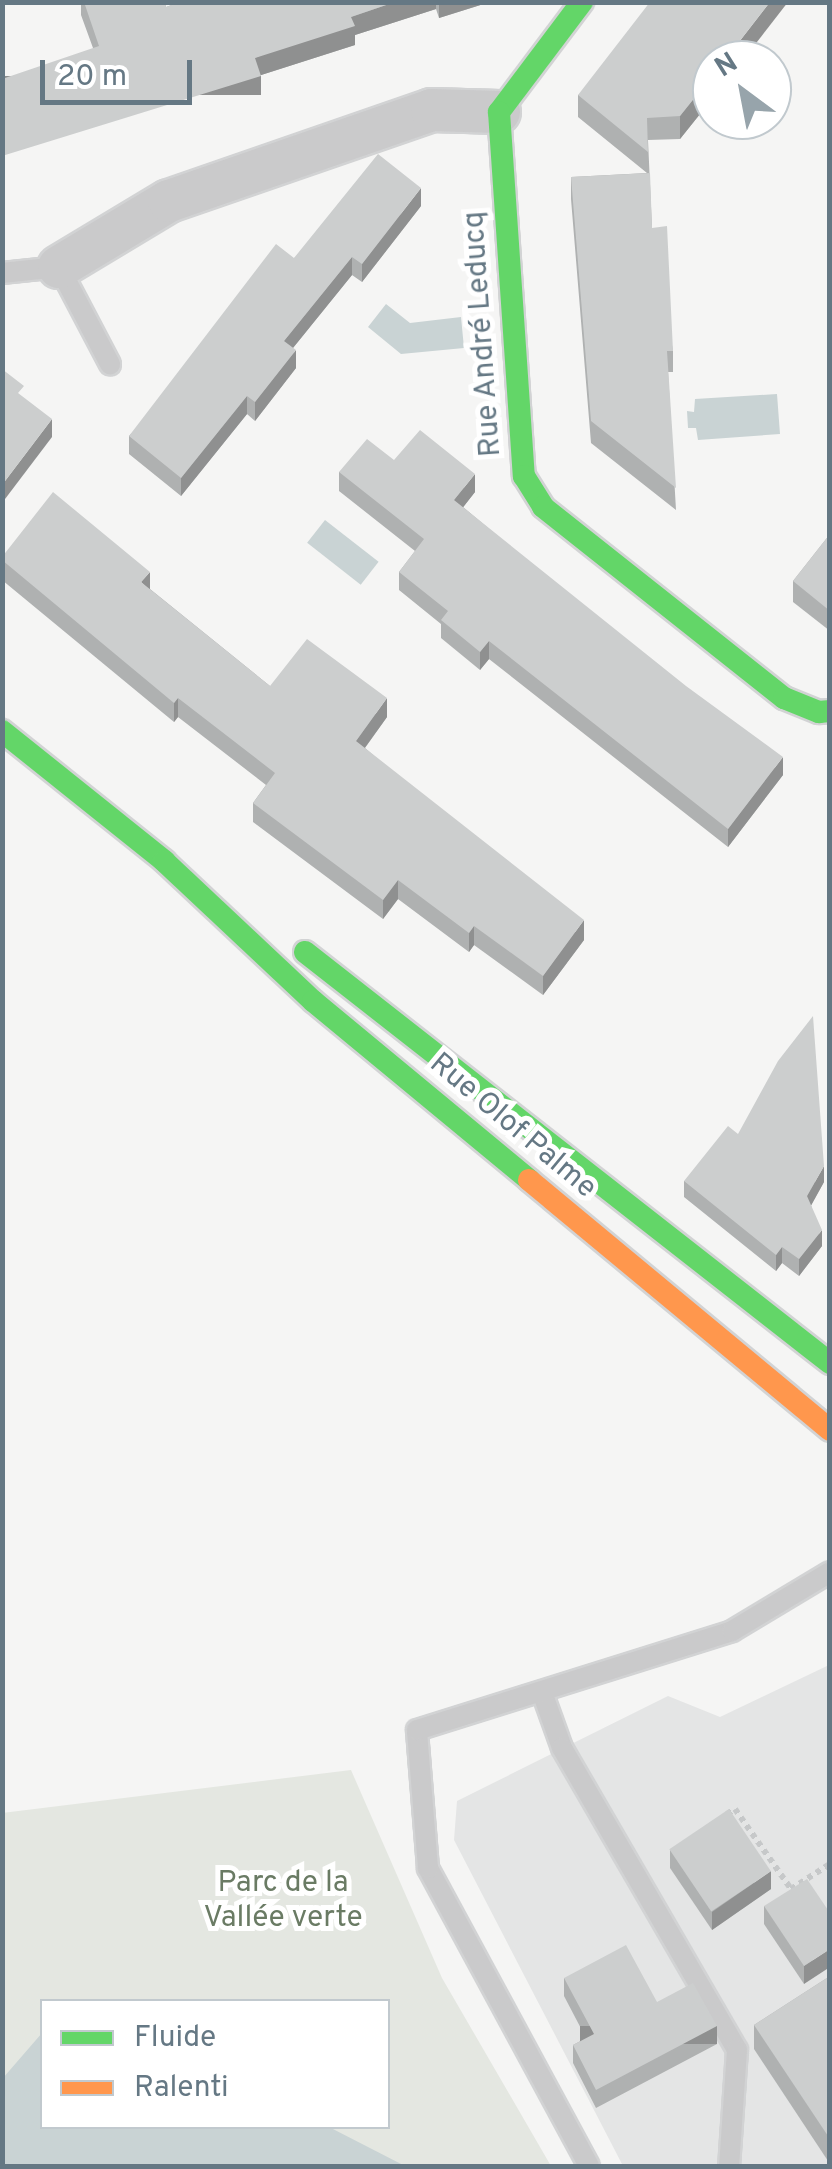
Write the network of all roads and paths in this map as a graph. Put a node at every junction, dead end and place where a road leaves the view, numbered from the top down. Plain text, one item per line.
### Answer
1 (582, 2) edge
2 (499, 112) junction
3 (59, 268) junction
4 (2, 273) edge
5 (110, 364) dead end
6 (830, 711) edge
7 (2, 730) edge
8 (164, 860) junction
9 (830, 1362) edge
10 (830, 1430) edge
11 (830, 1572) edge
12 (542, 1692) junction
13 (718, 1820) edge
14 (830, 1864) edge
15 (589, 2166) edge
16 (729, 2166) edge

1 - 2 main road
2 - 3 street
2 - 6 main road, Rue André Leducq
3 - 4 lane
3 - 5 lane
7 - 8 main road, Rue Olof Palme
8 - 9 main road, Rue Olof Palme
8 - 10 main road, Rue Olof Palme
11 - 12 lane
12 - 15 lane
12 - 16 lane
13 - 14 path

